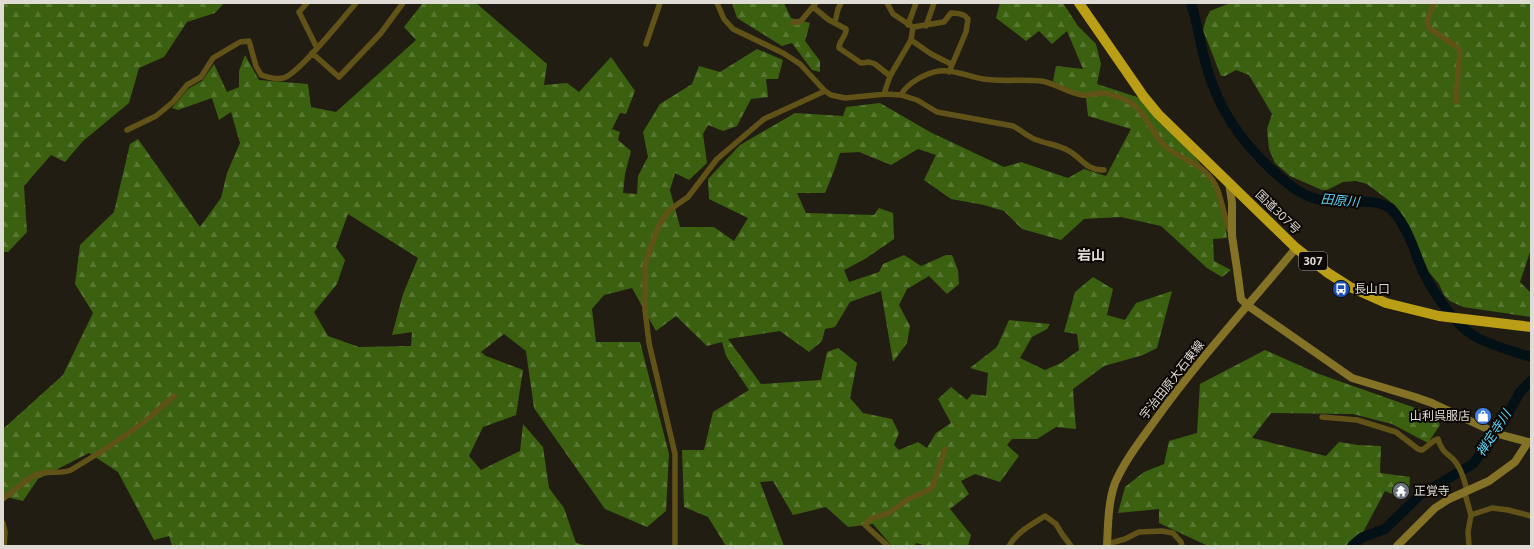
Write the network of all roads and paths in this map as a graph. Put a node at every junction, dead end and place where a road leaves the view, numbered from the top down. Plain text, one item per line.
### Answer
1 (307, 3) edge
2 (356, 3) edge
3 (402, 3) edge
4 (660, 3) edge
5 (717, 3) edge
6 (841, 3) edge
7 (887, 3) edge
8 (916, 3) edge
9 (934, 3) edge
10 (1079, 3) edge
11 (1434, 3) edge
12 (814, 5) edge
13 (835, 22) junction
14 (793, 23) dead end
15 (911, 26) junction
16 (926, 26) junction
17 (911, 40) junction
18 (646, 44) dead end
19 (317, 48) junction
20 (312, 53) junction
21 (951, 64) junction
22 (949, 72) junction
23 (890, 76) junction
24 (825, 91) junction
25 (884, 94) junction
26 (901, 95) junction
27 (1456, 102) dead end
28 (126, 130) dead end
29 (1104, 170) dead end
30 (1229, 183) junction
31 (1232, 236) junction
32 (1296, 248) junction
33 (1247, 305) junction
34 (1531, 327) edge
35 (174, 396) dead end
36 (1322, 417) dead end
37 (1529, 442) edge
38 (945, 449) dead end
39 (1467, 491) junction
40 (3, 500) edge
41 (1471, 515) junction
42 (1531, 516) edge
43 (3, 523) edge
44 (4, 546) edge
45 (675, 546) edge
46 (888, 546) edge
47 (1009, 546) edge
48 (1071, 546) edge
49 (1107, 546) edge
50 (1182, 546) edge
51 (1396, 546) edge
52 (1469, 546) edge

1 - 19 street
2 - 19 street
3 - 20 street
4 - 18 street
5 - 24 street
6 - 13 street
7 - 15 street
8 - 15 street
9 - 16 street
10 - 30 highway, 国道307号 / 307
11 - 27 street
12 - 13 street
12 - 14 street
13 - 23 street
15 - 16 street
15 - 17 street
16 - 21 street
17 - 21 street
17 - 23 street
19 - 20 street
20 - 28 street
21 - 22 street
22 - 26 street
22 - 31 street
23 - 25 street
24 - 25 street
24 - 45 street
25 - 26 street
26 - 29 street
30 - 31 street
30 - 32 highway, 国道307号 / 307
31 - 33 street
32 - 33 street, 宇治田原大石東線
32 - 34 highway, 国道307号 / 307
33 - 37 street
33 - 49 street, 宇治田原大石東線
35 - 40 street
36 - 39 street
37 - 39 street
38 - 46 street
39 - 41 street
39 - 51 street
41 - 42 street
41 - 52 street
43 - 44 street
47 - 48 street
49 - 50 street

